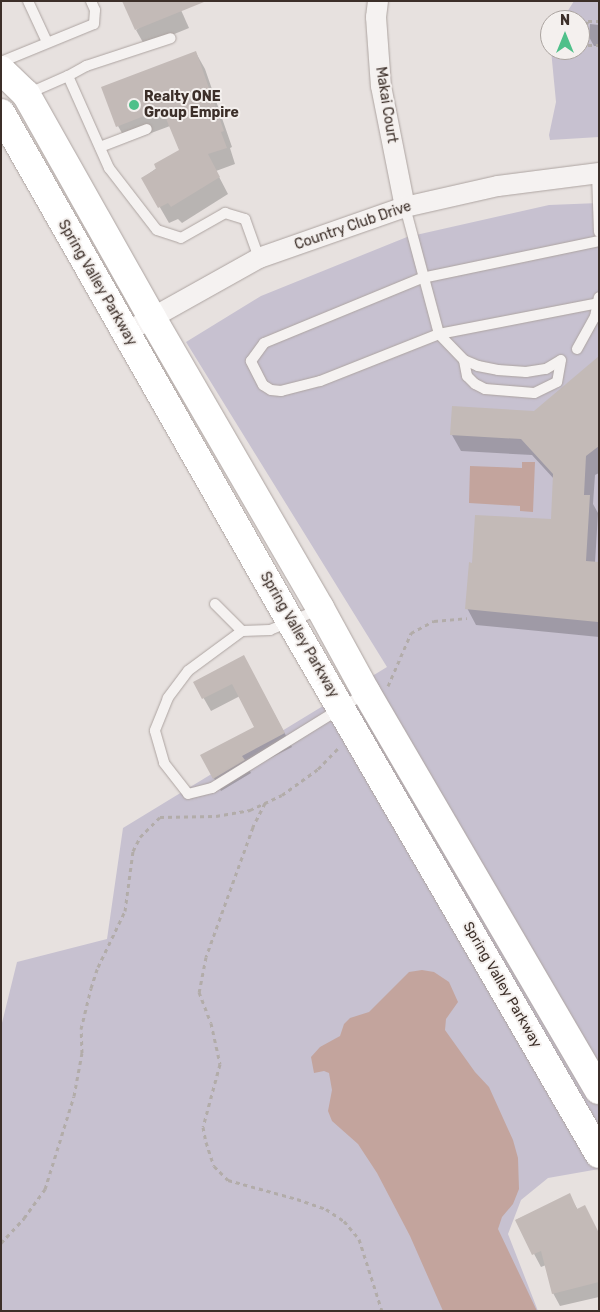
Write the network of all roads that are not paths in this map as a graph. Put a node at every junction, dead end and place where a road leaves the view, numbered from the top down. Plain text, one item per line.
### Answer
1 (28, 1) edge
2 (91, 1) edge
3 (378, 1) edge
4 (171, 38) dead end
5 (47, 42) junction
6 (1, 62) edge
7 (1, 70) edge
8 (68, 76) junction
9 (26, 94) junction
10 (1, 113) edge
11 (147, 129) dead end
12 (100, 147) junction
13 (598, 173) edge
14 (405, 207) junction
15 (599, 232) edge
16 (599, 241) edge
17 (259, 258) junction
18 (422, 278) junction
19 (598, 300) edge
20 (152, 318) junction
21 (126, 333) junction
22 (439, 334) junction
23 (577, 349) dead end
24 (464, 360) junction
25 (215, 604) dead end
26 (320, 608) junction
27 (290, 621) junction
28 (242, 631) junction
29 (370, 699) junction
30 (348, 718) junction
31 (599, 1090) edge
32 (599, 1154) edge

1 - 5 lane
2 - 5 lane
3 - 14 street, Makai Court
4 - 8 lane
5 - 6 lane
7 - 9 street
8 - 9 lane
8 - 12 lane
9 - 20 street
10 - 21 street, Spring Valley Parkway
11 - 12 lane
12 - 17 lane
13 - 14 street, Country Club Drive
13 - 15 lane
14 - 17 street, Country Club Drive
14 - 18 lane
16 - 18 lane
17 - 20 street, Country Club Drive
18 - 22 lane
18 - 22 lane
19 - 22 lane
19 - 23 lane
20 - 21 street, Country Club Drive
20 - 26 street
21 - 27 street, Spring Valley Parkway
22 - 24 lane
24 - 24 lane
25 - 28 lane
26 - 27 lane
26 - 29 street
27 - 28 lane
27 - 30 street, Spring Valley Parkway
28 - 30 lane
29 - 30 lane
29 - 31 street
30 - 32 street, Spring Valley Parkway

